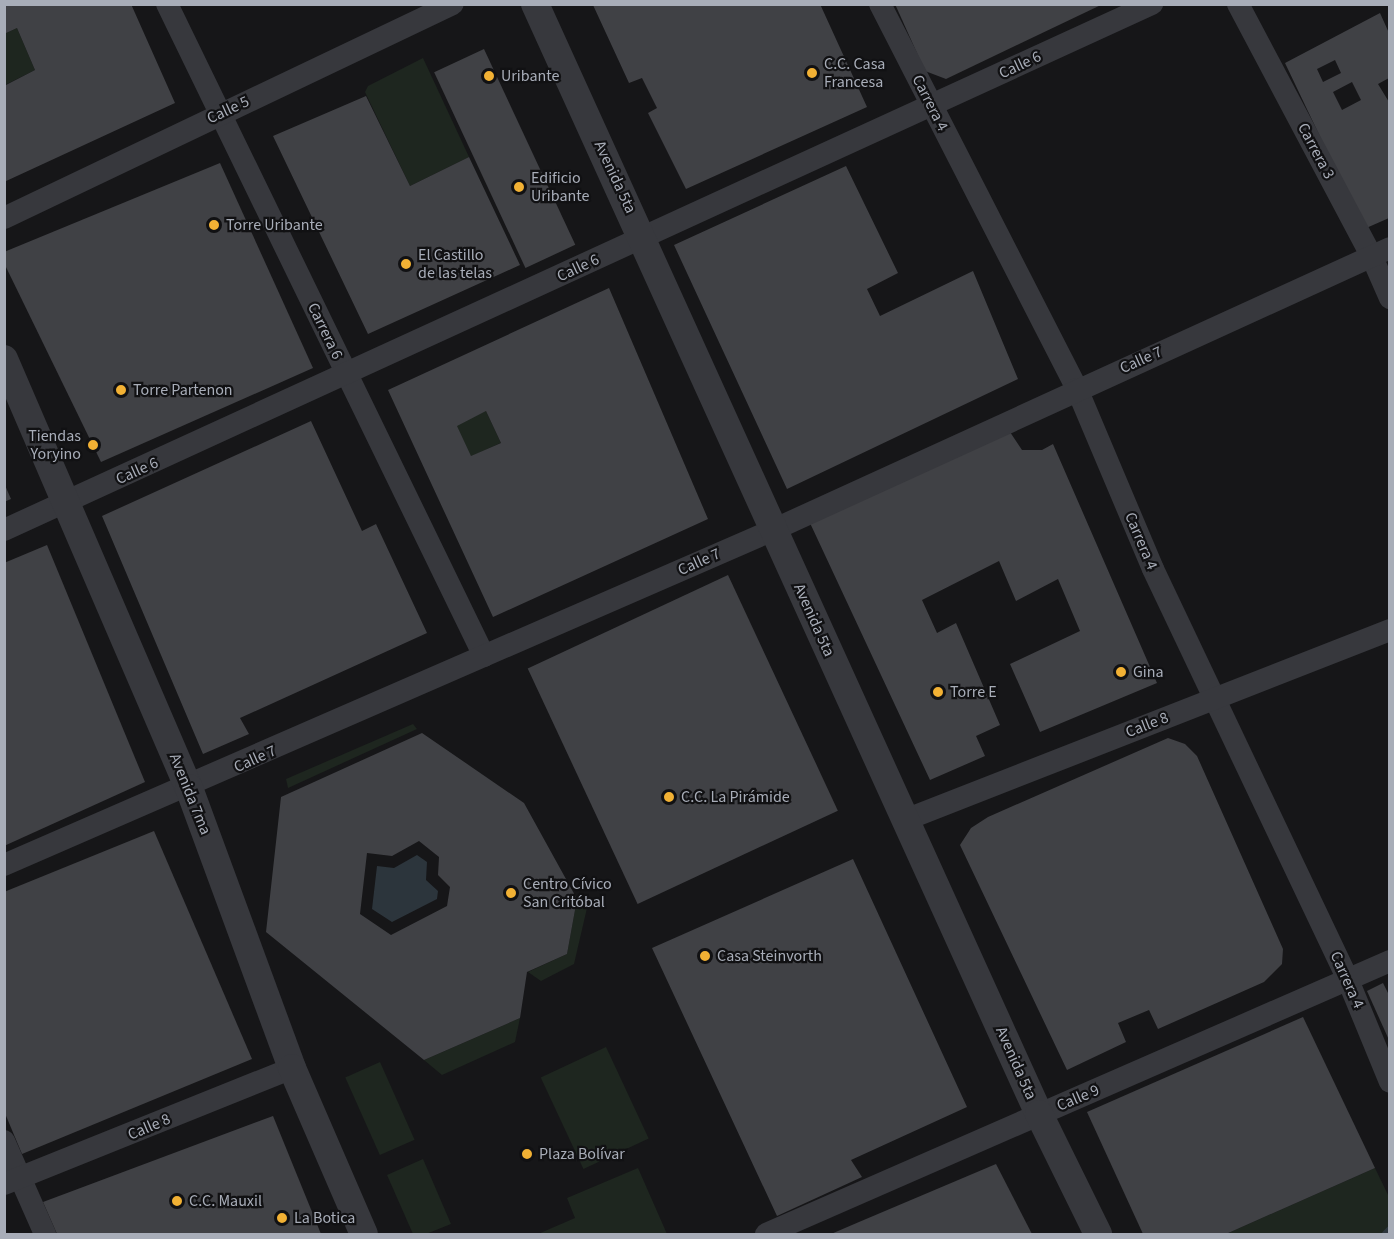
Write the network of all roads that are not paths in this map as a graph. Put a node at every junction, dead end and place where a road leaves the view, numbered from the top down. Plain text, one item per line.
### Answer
1 (167, 4) edge
2 (453, 4) edge
3 (535, 4) edge
4 (880, 4) edge
5 (1152, 4) edge
6 (1238, 4) edge
7 (932, 105) junction
8 (220, 114) junction
9 (4, 218) edge
10 (642, 238) junction
11 (1381, 252) edge
12 (1389, 298) edge
13 (4, 359) edge
14 (347, 375) junction
15 (1077, 389) junction
16 (67, 502) junction
17 (4, 530) edge
18 (773, 530) junction
19 (1389, 630) edge
20 (484, 656) junction
21 (1214, 699) junction
22 (189, 788) junction
23 (905, 820) junction
24 (4, 865) edge
25 (1389, 961) edge
26 (1348, 980) junction
27 (292, 1068) junction
28 (1389, 1082) edge
29 (1039, 1114) junction
30 (4, 1141) edge
31 (13, 1181) edge
32 (45, 1234) edge
33 (364, 1234) edge
34 (766, 1234) edge
35 (1098, 1234) edge

1 - 8 street, Carrera 6
2 - 8 street, Calle 5
3 - 10 street, Avenida 5ta
4 - 7 street, Carrera 4
5 - 7 street, Calle 6
6 - 11 street, Carrera 3
7 - 10 street, Calle 6
7 - 15 street, Carrera 4
8 - 9 street, Calle 5
8 - 14 street, Carrera 6
10 - 14 street, Calle 6
10 - 18 street, Avenida 5ta
11 - 12 street, Carrera 3
11 - 15 street, Calle 7
13 - 16 street, Avenida 7ma
14 - 16 street, Calle 6
14 - 20 street, Carrera 6
15 - 18 street, Calle 7
15 - 21 street, Carrera 4
16 - 17 street, Calle 6
16 - 22 street, Avenida 7ma
18 - 20 street, Calle 7
18 - 23 street, Avenida 5ta
19 - 21 street, Calle 8
20 - 22 street, Calle 7
21 - 23 street, Calle 8
21 - 26 street, Carrera 4
22 - 24 street, Calle 7
22 - 27 street, Avenida 7ma
23 - 29 street, Avenida 5ta
25 - 26 street, Calle 9
26 - 28 street, Carrera 4
26 - 29 street, Calle 9
27 - 31 street, Calle 8
27 - 33 street, Avenida 7ma
29 - 34 street, Calle 9
29 - 35 street, Avenida 5ta
30 - 31 street
31 - 32 street

